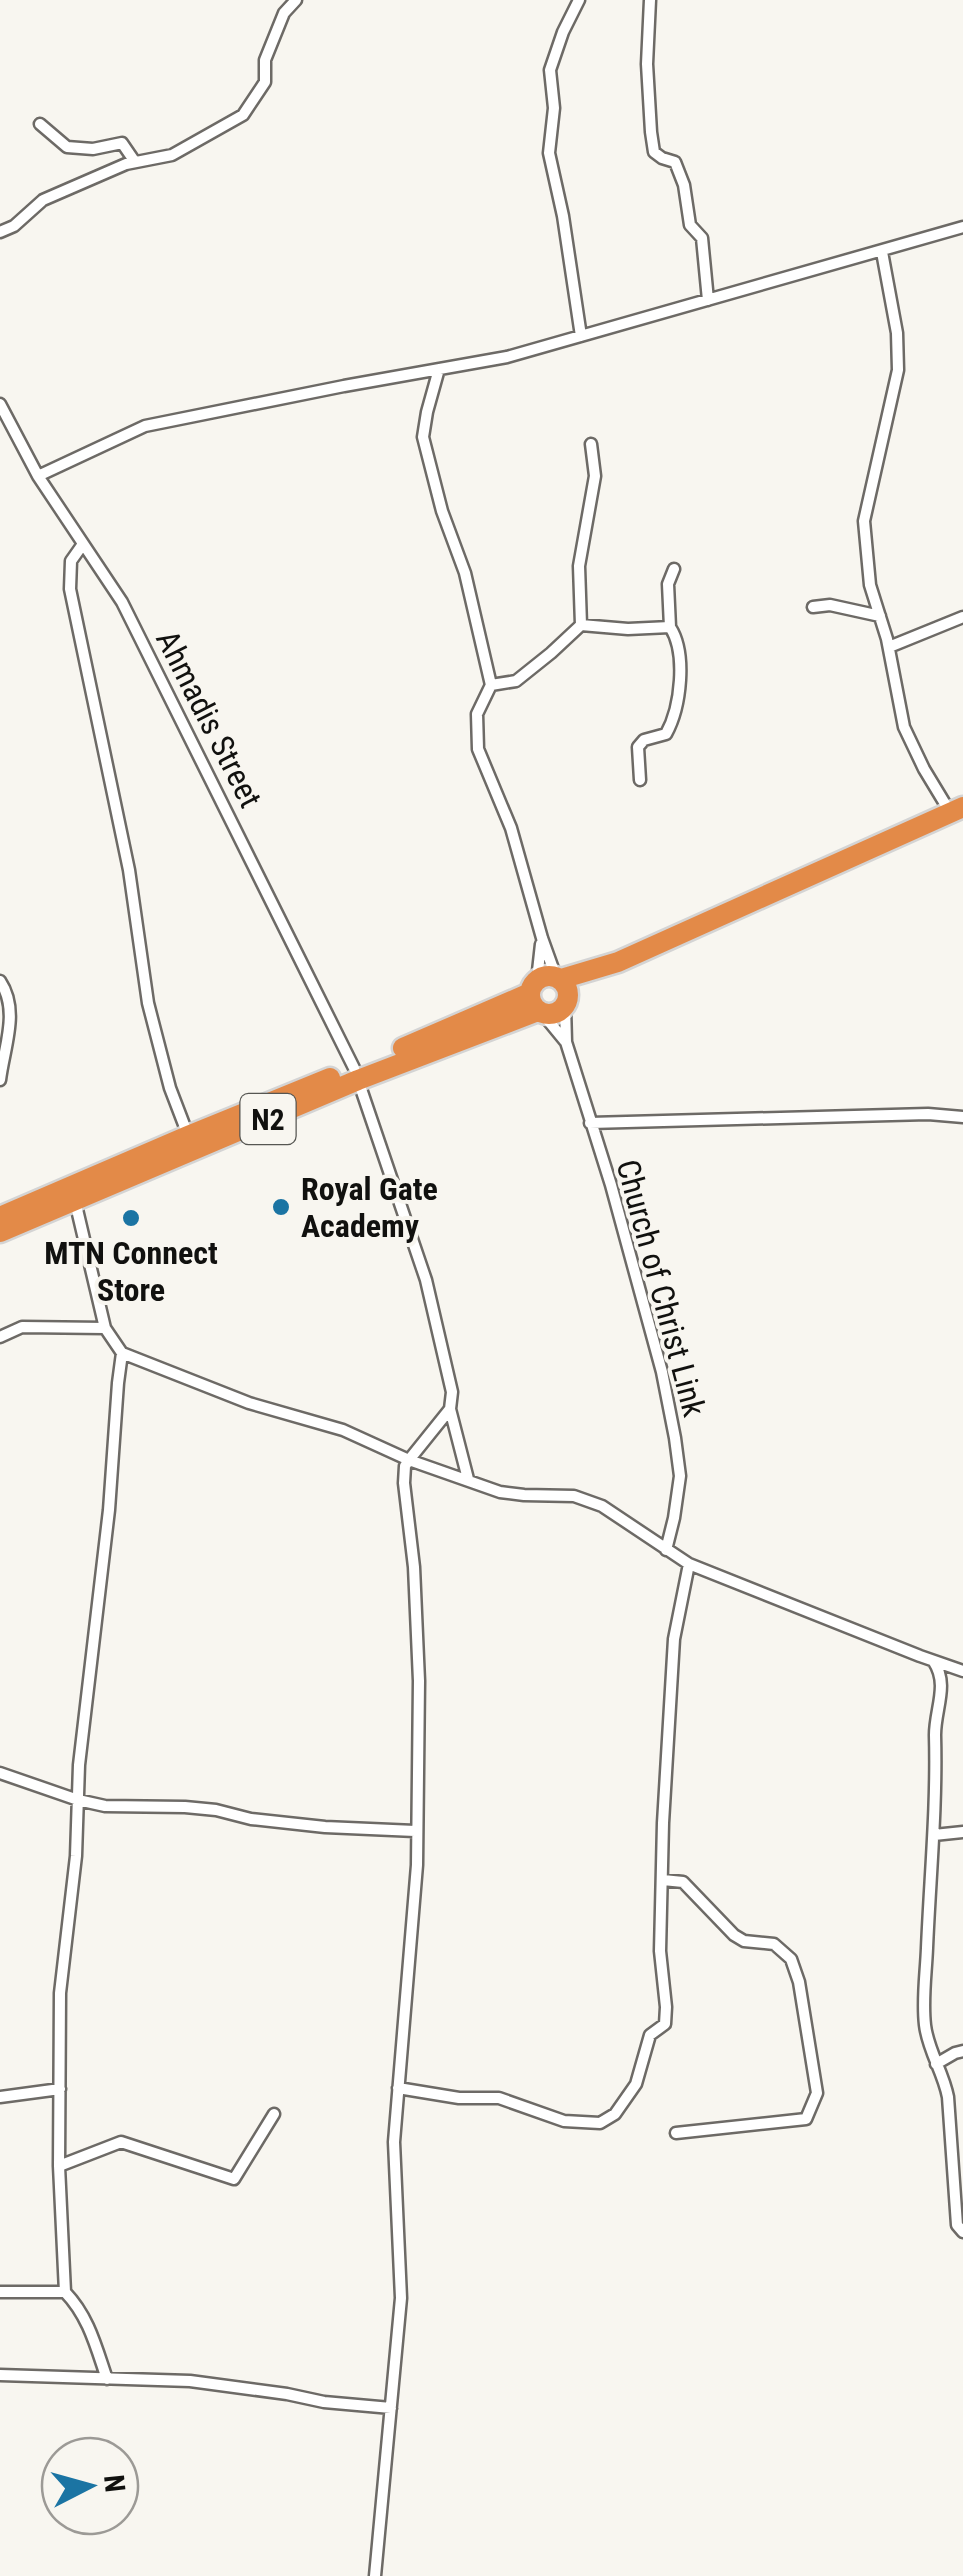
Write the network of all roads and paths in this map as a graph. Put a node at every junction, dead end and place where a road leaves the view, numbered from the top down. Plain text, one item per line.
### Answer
1 (296, 0) edge
2 (579, 0) edge
3 (650, 0) edge
4 (40, 124) dead end
5 (135, 162) junction
6 (963, 227) edge
7 (0, 232) edge
8 (882, 252) junction
9 (708, 300) junction
10 (581, 336) junction
11 (440, 369) junction
12 (0, 404) edge
13 (591, 444) dead end
14 (38, 476) junction
15 (83, 544) junction
16 (674, 569) dead end
17 (814, 607) dead end
18 (880, 616) junction
19 (963, 617) edge
20 (581, 625) junction
21 (670, 627) junction
22 (889, 647) junction
23 (491, 684) junction
24 (640, 780) dead end
25 (957, 810) edge
26 (542, 938) junction
27 (0, 981) edge
28 (550, 995) junction
29 (566, 1042) junction
30 (356, 1074) junction
31 (0, 1080) edge
32 (963, 1117) edge
33 (590, 1124) junction
34 (188, 1136) junction
35 (75, 1201) junction
36 (1, 1216) edge
37 (105, 1328) junction
38 (0, 1338) edge
39 (122, 1353) junction
40 (450, 1409) junction
41 (409, 1460) junction
42 (468, 1480) junction
43 (666, 1550) junction
44 (689, 1564) junction
45 (934, 1661) junction
46 (963, 1671) edge
47 (0, 1773) edge
48 (78, 1800) junction
49 (416, 1831) junction
50 (963, 1832) edge
51 (934, 1835) junction
52 (663, 1880) junction
53 (963, 2051) edge
54 (936, 2064) junction
55 (398, 2088) junction
56 (60, 2089) junction
57 (0, 2097) edge
58 (274, 2114) dead end
59 (676, 2133) dead end
60 (59, 2166) junction
61 (963, 2232) edge
62 (0, 2292) edge
63 (65, 2292) junction
64 (0, 2376) edge
65 (107, 2379) junction
66 (391, 2408) junction
67 (374, 2576) edge

1 - 5 street
2 - 10 street
3 - 9 street
4 - 5 street
5 - 7 street
6 - 8 street
8 - 9 street
8 - 18 street
9 - 10 street
10 - 11 street
11 - 14 street
11 - 23 street
12 - 14 street, Ahmadis Street
13 - 20 street
14 - 15 street, Ahmadis Street
15 - 30 street, Ahmadis Street
15 - 34 street
16 - 21 street
17 - 18 street
18 - 22 street
19 - 22 street
20 - 21 street
20 - 23 street
21 - 24 street
22 - 25 street
23 - 26 street
25 - 28 highway, N2
26 - 28 street
26 - 28 street
27 - 31 street
28 - 29 street, Church of Christ Link
28 - 29 street, Church of Christ Link
28 - 30 highway, N2
29 - 33 street, Church of Christ Link
30 - 34 highway, N2
30 - 35 highway, N2
30 - 40 street, Ahmadis Street
32 - 33 street
33 - 43 street, Church of Christ Link
34 - 36 highway, N2
35 - 36 highway, N2
35 - 37 street
37 - 38 street
37 - 39 street
39 - 41 street
39 - 48 street
40 - 41 street
40 - 42 street, Ahmadis Street
41 - 42 street
41 - 49 street
42 - 43 street
43 - 44 street
44 - 45 street
44 - 52 street
45 - 46 street
45 - 51 street
47 - 48 street
48 - 49 street
48 - 56 street
49 - 55 street
50 - 51 street
51 - 54 street
52 - 55 street
52 - 59 street
53 - 54 street
54 - 61 street
55 - 66 street
56 - 57 street
56 - 60 street
58 - 60 street
60 - 63 street
62 - 63 street
63 - 65 street
64 - 65 street
65 - 66 street
66 - 67 street

